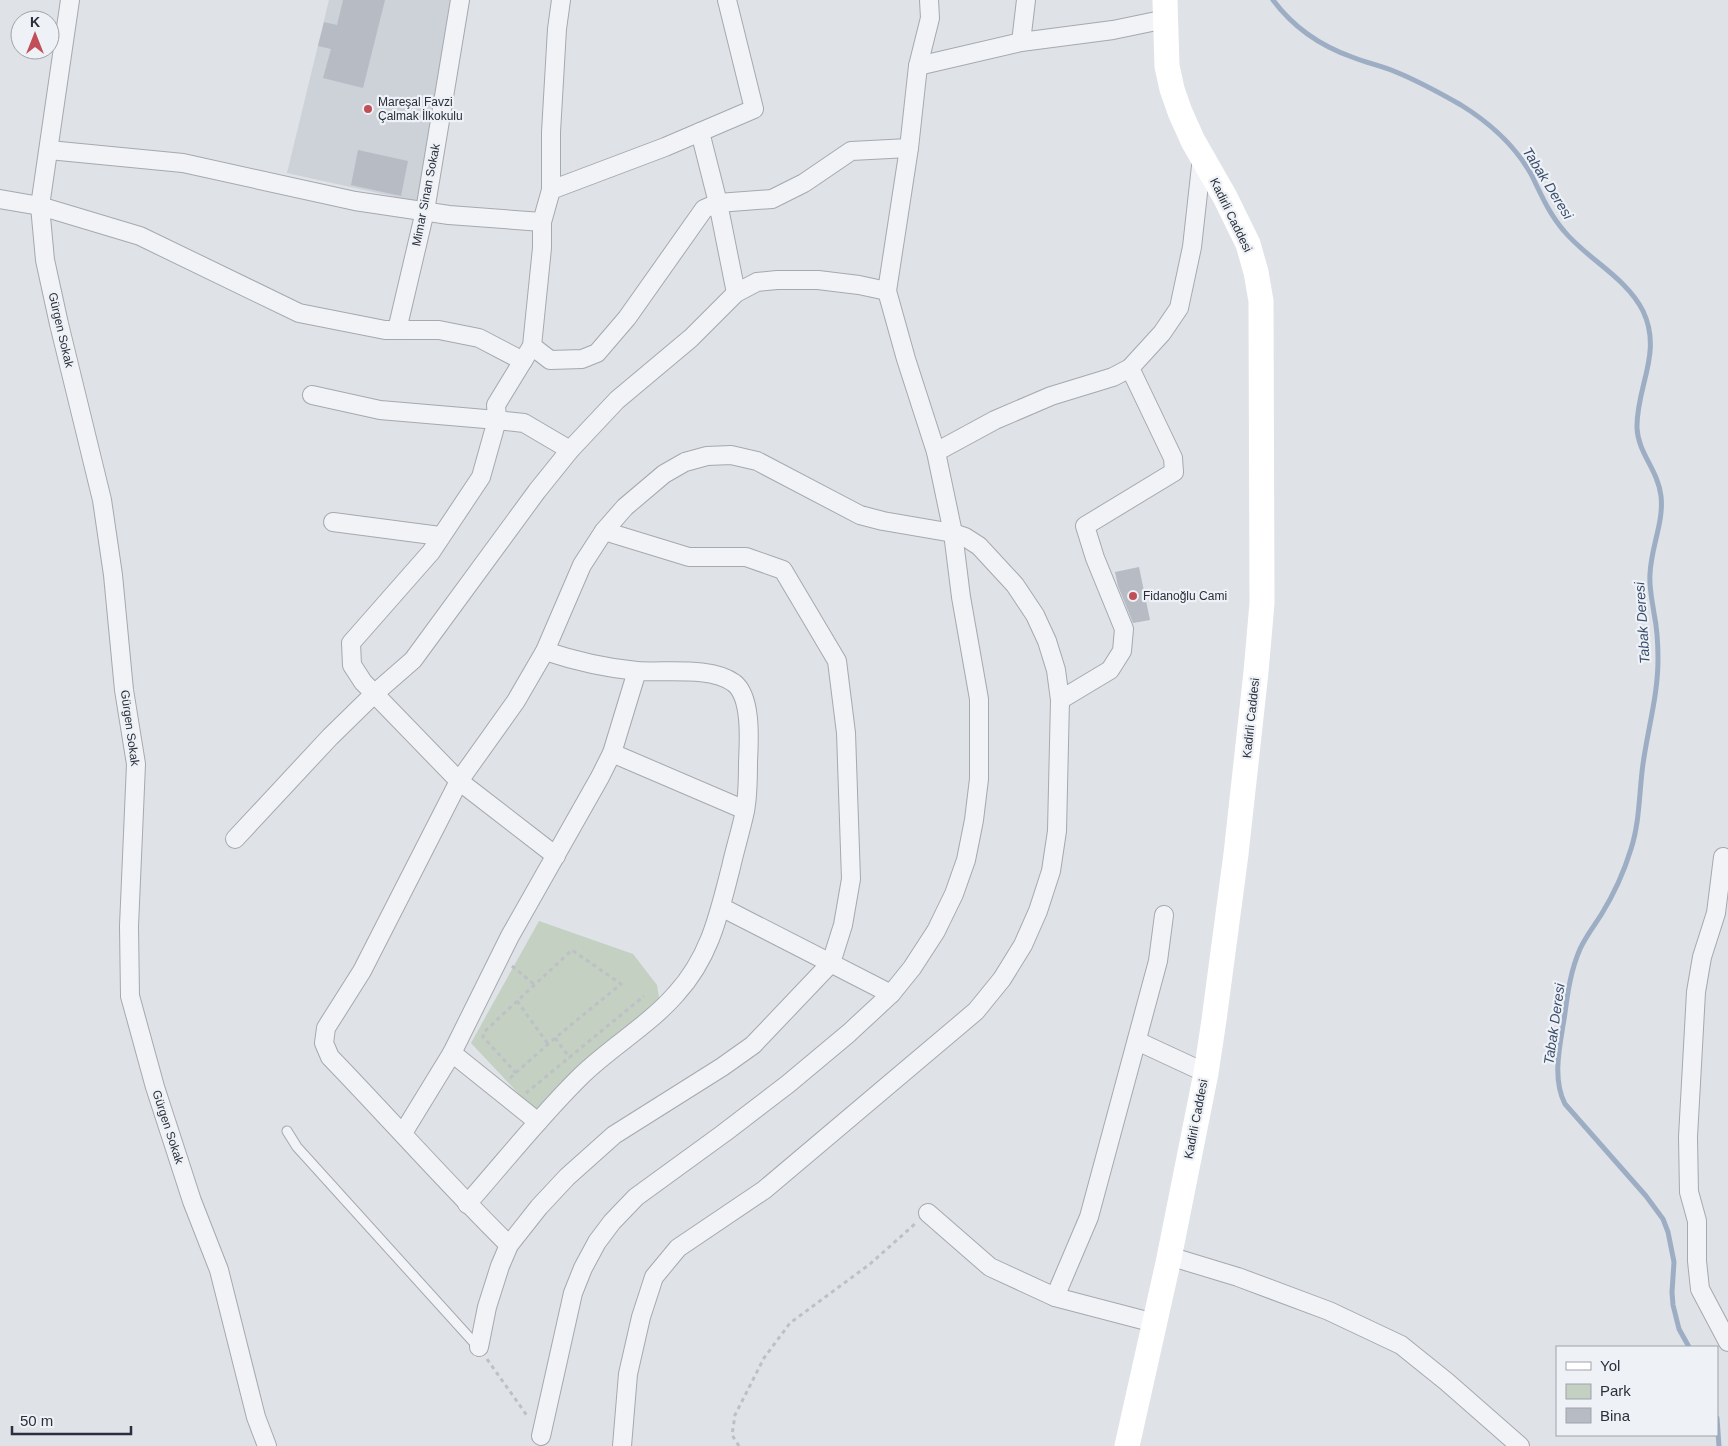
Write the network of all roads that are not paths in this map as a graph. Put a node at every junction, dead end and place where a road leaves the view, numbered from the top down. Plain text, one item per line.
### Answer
1 (70, 0) edge
2 (460, 0) edge
3 (561, 0) edge
4 (727, 0) edge
5 (929, 0) edge
6 (1026, 0) edge
7 (1166, 10) edge
8 (1020, 42) junction
9 (918, 66) junction
10 (700, 132) junction
11 (908, 148) junction
12 (48, 150) junction
13 (1202, 157) junction
14 (551, 190) junction
15 (0, 199) edge
16 (718, 203) junction
17 (40, 206) junction
18 (425, 211) junction
19 (542, 222) junction
20 (887, 291) junction
21 (736, 293) junction
22 (396, 330) junction
23 (527, 353) junction
24 (1130, 368) junction
25 (312, 395) dead end
26 (497, 420) junction
27 (570, 450) junction
28 (936, 452) junction
29 (333, 522) dead end
30 (604, 531) junction
31 (953, 533) junction
32 (440, 536) junction
33 (545, 651) junction
34 (637, 671) junction
35 (374, 694) junction
36 (1060, 700) junction
37 (612, 753) junction
38 (460, 780) junction
39 (745, 810) junction
40 (235, 839) dead end
41 (556, 856) junction
42 (1723, 857) dead end
43 (721, 906) junction
44 (1164, 915) dead end
45 (831, 962) junction
46 (891, 994) junction
47 (1137, 1042) junction
48 (452, 1053) junction
49 (1206, 1073) junction
50 (538, 1122) junction
51 (287, 1131) dead end
52 (403, 1133) junction
53 (467, 1204) junction
54 (928, 1213) road end
55 (509, 1244) junction
56 (1169, 1256) junction
57 (1055, 1297) junction
58 (1154, 1324) junction
59 (1728, 1342) edge
60 (478, 1347) joint
61 (542, 1436) road end
62 (266, 1446) edge
63 (622, 1446) edge
64 (1128, 1446) edge
65 (1520, 1446) edge

1 - 12 street, Gürgen Sokak
2 - 18 street, Mimar Sinan Sokak
3 - 14 street
4 - 10 street
5 - 9 street
6 - 8 street
7 - 8 street
7 - 13 main road, Kadirli Caddesi
8 - 9 street
9 - 11 street
10 - 14 street
10 - 16 street
11 - 16 street
11 - 20 street
12 - 17 street, Gürgen Sokak
12 - 18 street
13 - 24 street
13 - 49 main road, Kadirli Caddesi
14 - 19 street
15 - 17 street
16 - 21 street
16 - 23 street
17 - 22 street
17 - 62 street, Gürgen Sokak
18 - 19 street
18 - 22 street, Mimar Sinan Sokak
19 - 23 street
20 - 21 street
20 - 28 street
21 - 27 street
22 - 23 street
23 - 26 street
24 - 28 street
24 - 36 street
25 - 26 street
26 - 27 street
26 - 32 street
27 - 35 street
28 - 31 street
29 - 32 street
30 - 31 street
30 - 33 street
30 - 45 street
31 - 36 street
31 - 46 street
32 - 35 street
33 - 34 street
33 - 38 street
34 - 37 street
34 - 39 street
35 - 38 street
35 - 40 street
36 - 63 street
37 - 39 street
37 - 41 street
38 - 41 street
38 - 52 street
39 - 43 street
41 - 48 street
42 - 59 street
43 - 45 street
43 - 50 street
44 - 47 street
45 - 46 street
45 - 55 street
46 - 61 street
47 - 49 street
47 - 57 street
48 - 50 street
48 - 52 street
49 - 56 main road, Kadirli Caddesi
50 - 53 street
51 - 60 lane
52 - 53 street
53 - 55 street
54 - 57 street
55 - 60 street
56 - 58 main road, Kadirli Caddesi
56 - 65 street
57 - 58 street
58 - 64 main road, Kadirli Caddesi

